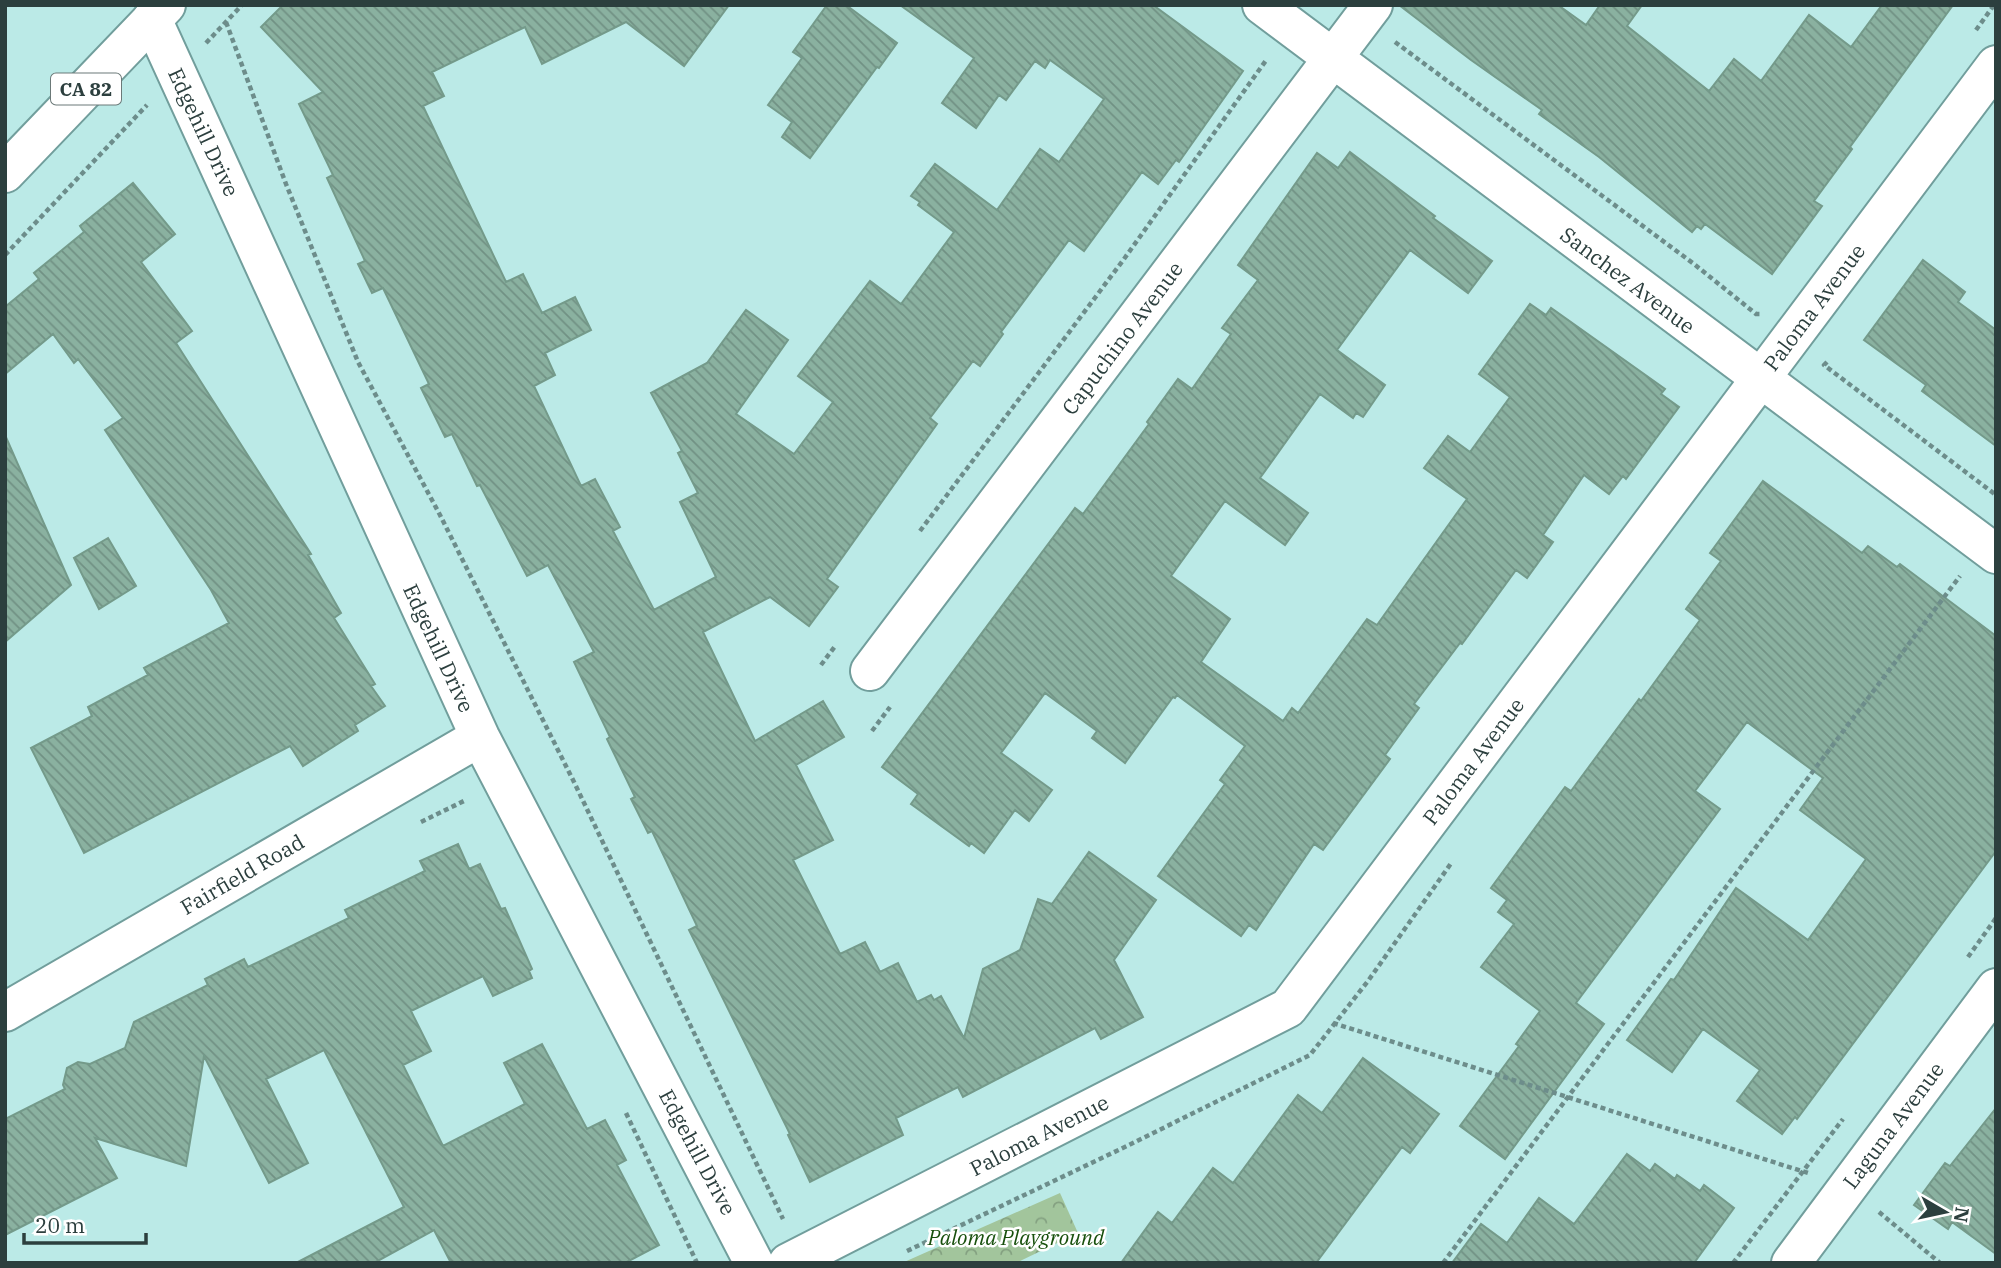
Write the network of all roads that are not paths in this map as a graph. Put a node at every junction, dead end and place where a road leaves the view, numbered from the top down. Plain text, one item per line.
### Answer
1 (1262, 5) edge
2 (1373, 5) edge
3 (159, 12) edge
4 (1334, 59) junction
5 (1996, 65) edge
6 (5, 173) edge
7 (1760, 379) junction
8 (1990, 549) edge
9 (870, 671) dead end
10 (480, 737) junction
11 (1996, 988) edge
12 (5, 1012) edge
13 (754, 1263) edge
14 (788, 1263) edge
15 (1791, 1263) edge

1 - 4 street, Sanchez Avenue
2 - 4 street, Capuchino Avenue
3 - 6 street, CA 82
3 - 10 street, Edgehill Drive
4 - 7 street, Sanchez Avenue
4 - 9 street, Capuchino Avenue
5 - 7 street, Paloma Avenue
7 - 8 street, Sanchez Avenue
7 - 14 street, Paloma Avenue
10 - 12 street, Fairfield Road
10 - 13 street, Edgehill Drive
11 - 15 street, Laguna Avenue

